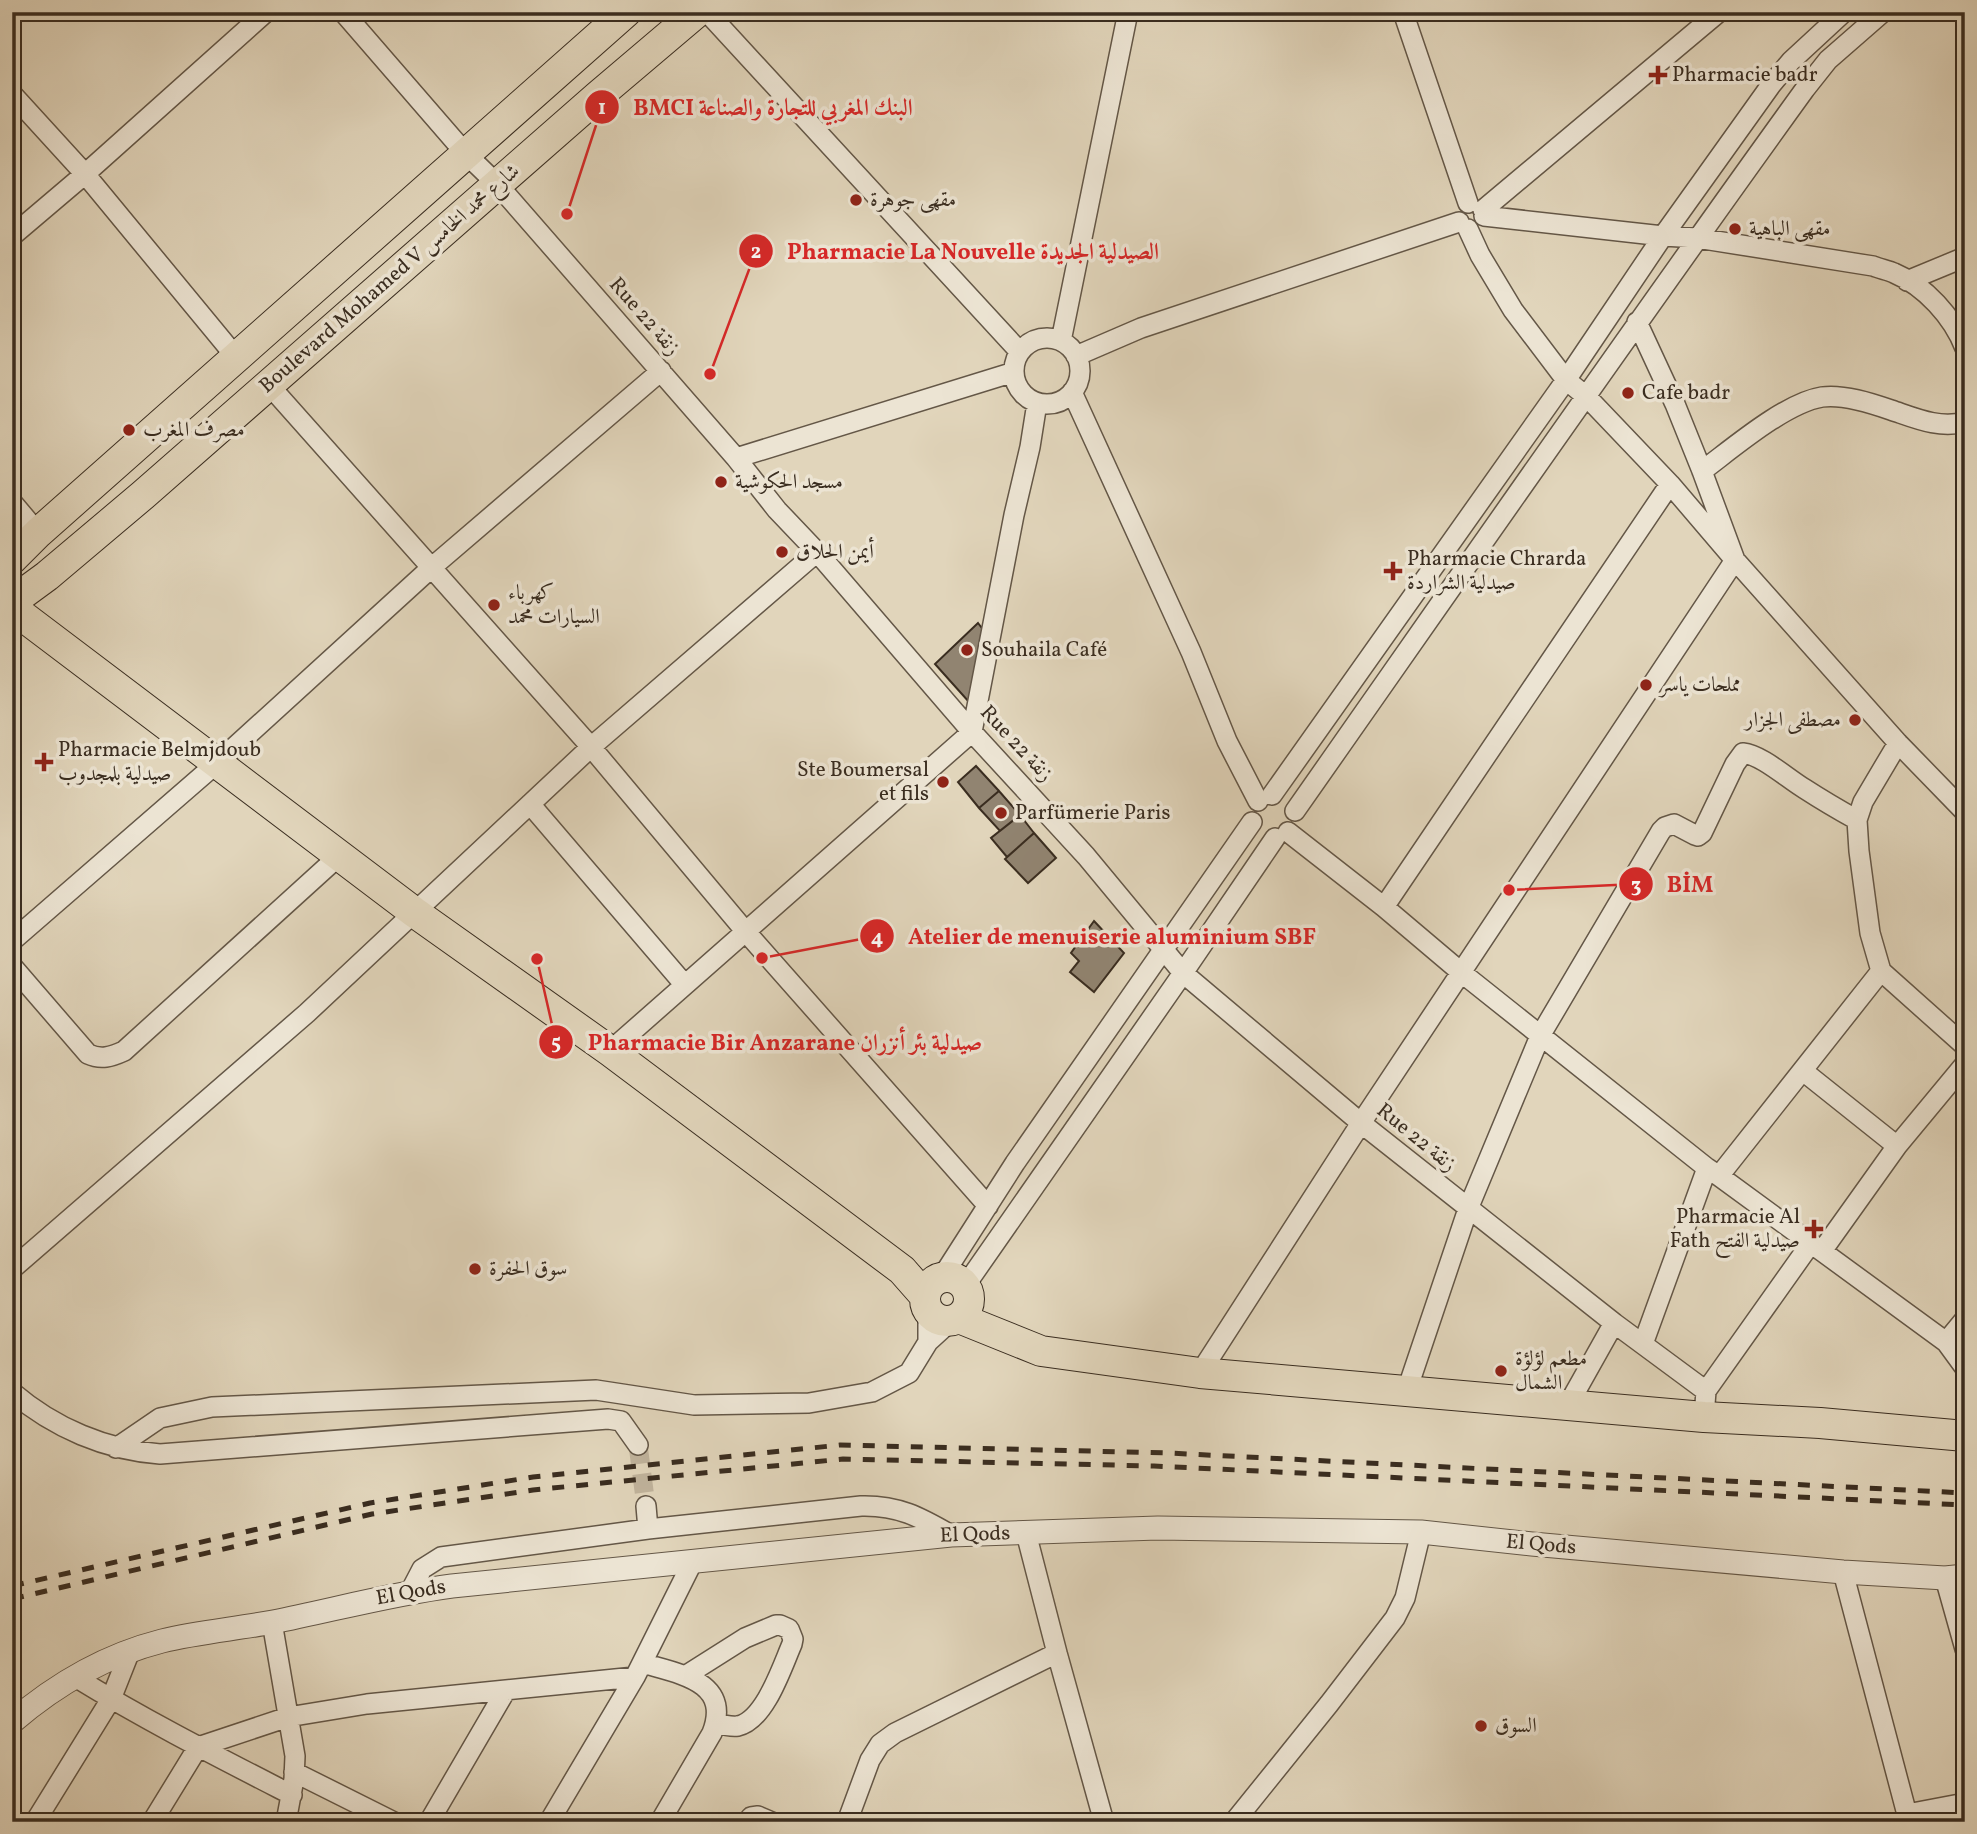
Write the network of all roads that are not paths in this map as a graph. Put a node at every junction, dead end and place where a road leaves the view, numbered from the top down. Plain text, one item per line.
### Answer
1 (265, 12) edge
2 (343, 12) edge
3 (626, 12) edge
4 (697, 12) edge
5 (708, 12) edge
6 (1128, 12) edge
7 (1403, 12) edge
8 (1844, 12) edge
9 (1883, 12) edge
10 (1718, 13) edge
11 (12, 93) edge
12 (466, 154) junction
13 (85, 174) junction
14 (498, 184) junction
15 (1479, 210) junction
16 (1463, 226) junction
17 (12, 236) edge
18 (1663, 236) junction
19 (1697, 238) junction
20 (1965, 257) edge
21 (1908, 281) junction
22 (1637, 322) junction
23 (1061, 341) junction
24 (1965, 348) edge
25 (1020, 352) junction
26 (1076, 356) junction
27 (236, 357) junction
28 (662, 371) junction
29 (1014, 372) junction
30 (1566, 380) junction
31 (269, 385) junction
32 (1072, 392) junction
33 (1587, 397) junction
34 (1037, 403) junction
35 (1965, 422) edge
36 (736, 458) junction
37 (1702, 471) junction
38 (1670, 484) junction
39 (12, 502) edge
40 (38, 533) junction
41 (817, 552) junction
42 (12, 559) edge
43 (1735, 561) junction
44 (431, 568) junction
45 (14, 609) edge
46 (972, 732) junction
47 (1898, 743) junction
48 (591, 747) junction
49 (216, 763) junction
50 (1265, 798) junction
51 (530, 804) junction
52 (1294, 811) junction
53 (1965, 812) edge
54 (1857, 820) junction
55 (1252, 822) junction
56 (1282, 835) junction
57 (340, 855) junction
58 (1384, 907) junction
59 (414, 912) junction
60 (746, 932) junction
61 (12, 941) edge
62 (1164, 950) junction
63 (12, 966) edge
64 (1881, 971) junction
65 (1462, 973) junction
66 (1183, 974) junction
67 (684, 984) junction
68 (1540, 1036) junction
69 (1965, 1046) edge
70 (610, 1051) junction
71 (1965, 1064) edge
72 (1802, 1071) junction
73 (1361, 1124) junction
74 (1897, 1146) junction
75 (1713, 1172) junction
76 (988, 1206) junction
77 (1468, 1209) junction
78 (1816, 1247) junction
79 (12, 1269) edge
80 (947, 1299) junction
81 (1965, 1319) edge
82 (1614, 1323) junction
83 (1946, 1342) junction
84 (1643, 1344) junction
85 (1965, 1368) edge
86 (1200, 1373) junction
87 (1406, 1390) junction
88 (12, 1392) edge
89 (1705, 1404) junction
90 (1568, 1405) junction
91 (1965, 1436) edge
92 (638, 1445) tunnel mouth
93 (116, 1448) junction
94 (646, 1506) tunnel mouth
95 (648, 1529) junction
96 (1421, 1532) junction
97 (1026, 1533) junction
98 (951, 1535) junction
99 (693, 1561) junction
100 (1843, 1572) junction
101 (1955, 1577) edge
102 (410, 1592) junction
103 (272, 1622) junction
104 (1965, 1649) edge
105 (130, 1651) junction
106 (1057, 1653) junction
107 (638, 1670) junction
108 (685, 1676) junction
109 (75, 1677) junction
110 (506, 1690) junction
111 (111, 1699) junction
112 (288, 1717) junction
113 (12, 1722) edge
114 (716, 1723) junction
115 (198, 1747) junction
116 (294, 1772) junction
117 (292, 1795) junction
118 (1965, 1803) edge
119 (1908, 1818) edge
120 (35, 1822) edge
121 (152, 1822) edge
122 (286, 1822) edge
123 (394, 1822) edge
124 (429, 1822) edge
125 (549, 1822) edge
126 (660, 1822) edge
127 (747, 1822) edge
128 (772, 1822) edge
129 (847, 1822) edge
130 (1104, 1822) edge
131 (1234, 1822) edge

1 - 13 street
2 - 12 street, Rue 22 زنقة
3 - 12 main road, Boulevard Mohamed V شارع محمد الخامس
4 - 14 main road, Boulevard Mohamed V شارع محمد الخامس
5 - 25 street
6 - 23 street
7 - 15 street
8 - 18 street
9 - 19 street
10 - 15 street
11 - 13 street
12 - 14 street, Rue 22 زنقة
12 - 27 main road, Boulevard Mohamed V شارع محمد الخامس
13 - 17 street
13 - 27 street
14 - 28 street, Rue 22 زنقة
14 - 31 main road, Boulevard Mohamed V شارع محمد الخامس
15 - 16 street
15 - 18 street
16 - 26 street
16 - 30 street
18 - 19 street
18 - 30 street
19 - 21 street
19 - 22 street
20 - 21 street
21 - 24 street
22 - 33 street
22 - 37 street
23 - 25 street
23 - 26 street
25 - 29 street
26 - 32 street
27 - 40 main road, Boulevard Mohamed V شارع محمد الخامس
28 - 36 street, Rue 22 زنقة
28 - 44 street
29 - 34 street
29 - 36 street
30 - 33 street
30 - 50 street
31 - 44 street
31 - 45 main road, Boulevard Mohamed V شارع محمد الخامس
32 - 34 street
32 - 50 street
33 - 38 street
33 - 52 street
34 - 46 street
35 - 37 street
36 - 41 street, Rue 22 زنقة
37 - 43 street
38 - 43 street
38 - 58 street
39 - 40 street
40 - 42 main road, Boulevard Mohamed V شارع محمد الخامس
41 - 46 street, Rue 22 زنقة
41 - 48 street
43 - 47 street
43 - 65 street
44 - 48 street
44 - 49 street
45 - 49 main road
46 - 60 street
46 - 62 street, Rue 22 زنقة
47 - 53 street
47 - 54 street
48 - 51 street
48 - 60 street
49 - 57 main road
49 - 61 street
50 - 52 street
50 - 55 street
51 - 59 street
51 - 67 street
52 - 56 street
54 - 64 street
54 - 68 street
55 - 56 street
55 - 62 street
56 - 58 street
56 - 66 street
57 - 59 main road
57 - 63 street
58 - 65 street
59 - 70 main road
59 - 79 street
60 - 67 street
60 - 76 street
62 - 66 street, Rue 22 زنقة
62 - 76 street
64 - 69 street
64 - 72 street
65 - 68 street
65 - 73 street
66 - 73 street, Rue 22 زنقة
66 - 80 street
67 - 70 street
68 - 75 street
68 - 77 street
70 - 80 main road
71 - 74 street
72 - 74 street
72 - 75 street
73 - 77 street, Rue 22 زنقة
73 - 86 street
74 - 78 street
75 - 78 street
75 - 84 street
76 - 80 street
77 - 82 street, Rue 22 زنقة
77 - 87 street
78 - 83 street
78 - 89 street
80 - 86 main road
80 - 93 street
81 - 83 street
82 - 84 street, Rue 22 زنقة
82 - 90 street
83 - 85 street
84 - 89 street, Rue 22 زنقة
86 - 87 main road
87 - 90 main road
88 - 93 street
89 - 90 main road
89 - 91 main road
92 - 93 street
94 - 95 street
95 - 98 street
95 - 102 street
96 - 97 street, El Qods
96 - 100 street, El Qods
96 - 131 street
97 - 98 street, El Qods
97 - 106 street
98 - 99 street, El Qods
99 - 102 street, El Qods
99 - 107 street
100 - 101 street, El Qods
100 - 119 street
101 - 104 street
102 - 103 street, El Qods
103 - 105 street, El Qods
103 - 112 street
105 - 109 street, El Qods
105 - 111 street
106 - 129 street
106 - 130 street
107 - 108 street
107 - 110 street
107 - 125 street
108 - 114 street
108 - 114 street
109 - 111 street
109 - 113 street, El Qods
110 - 112 street
110 - 124 street
111 - 115 street
111 - 120 street
112 - 115 street
112 - 116 street
114 - 126 street
115 - 117 street
115 - 121 street
116 - 117 street
116 - 123 street
117 - 122 street
118 - 119 street
127 - 128 street

